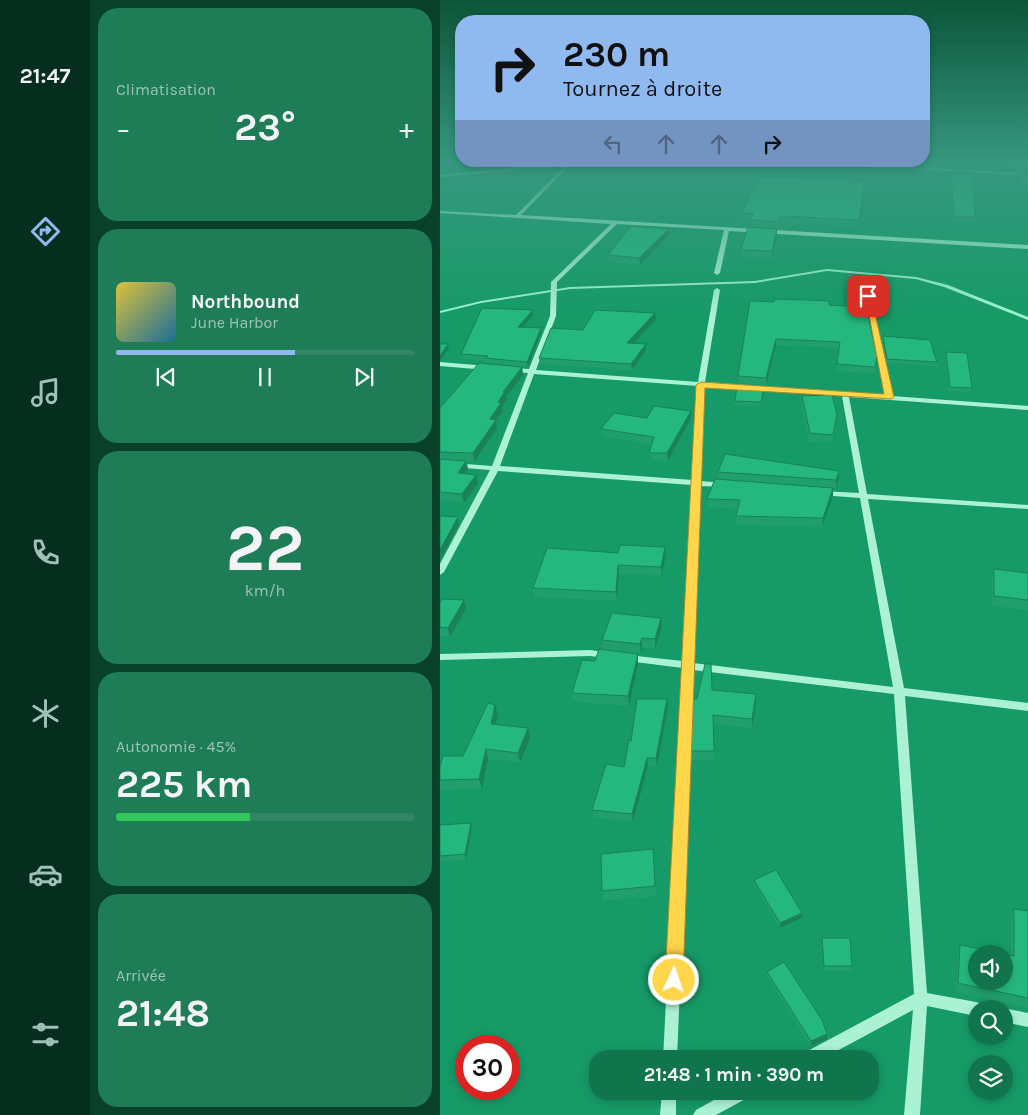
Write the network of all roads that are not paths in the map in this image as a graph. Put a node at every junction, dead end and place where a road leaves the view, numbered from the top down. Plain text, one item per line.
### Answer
1 (460, 213) edge
2 (521, 213) edge
3 (518, 216) junction
4 (616, 222) junction
5 (727, 229) junction
6 (1028, 247) edge
7 (717, 273) dead end
8 (864, 279) dead end
9 (554, 282) joint
10 (717, 290) dead end
11 (440, 364) edge
12 (496, 368) edge
13 (505, 369) edge
14 (533, 372) junction
15 (701, 385) junction
16 (845, 394) junction
17 (889, 397) junction
18 (1028, 408) edge
19 (440, 464) edge
20 (495, 468) junction
21 (696, 483) junction
22 (736, 486) edge
23 (815, 492) edge
24 (864, 496) junction
25 (1028, 507) edge
26 (440, 572) edge
27 (440, 657) edge
28 (688, 665) junction
29 (899, 691) junction
30 (1028, 707) edge
31 (921, 998) junction
32 (968, 1007) edge
33 (1013, 1017) edge
34 (1028, 1020) edge
35 (670, 1050) edge
36 (824, 1050) edge
37 (669, 1100) edge
38 (729, 1100) edge
39 (668, 1115) edge
40 (701, 1115) edge
41 (912, 1115) edge

1 - 3 street
2 - 3 street
3 - 4 street
4 - 5 street
4 - 9 street
5 - 6 street
5 - 7 street
8 - 17 street
9 - 14 street
10 - 15 street
11 - 12 street
13 - 14 street
14 - 15 street
14 - 20 street
15 - 16 street
15 - 21 street
16 - 17 street
16 - 24 street
17 - 18 street
19 - 20 street
20 - 21 street
20 - 26 street
21 - 22 street
21 - 28 street
23 - 24 street
24 - 25 street
24 - 29 street
27 - 28 street
28 - 29 street
28 - 35 street
29 - 30 street
29 - 31 street
31 - 32 street
31 - 36 street
31 - 41 street
33 - 34 street
37 - 39 street
38 - 40 street

